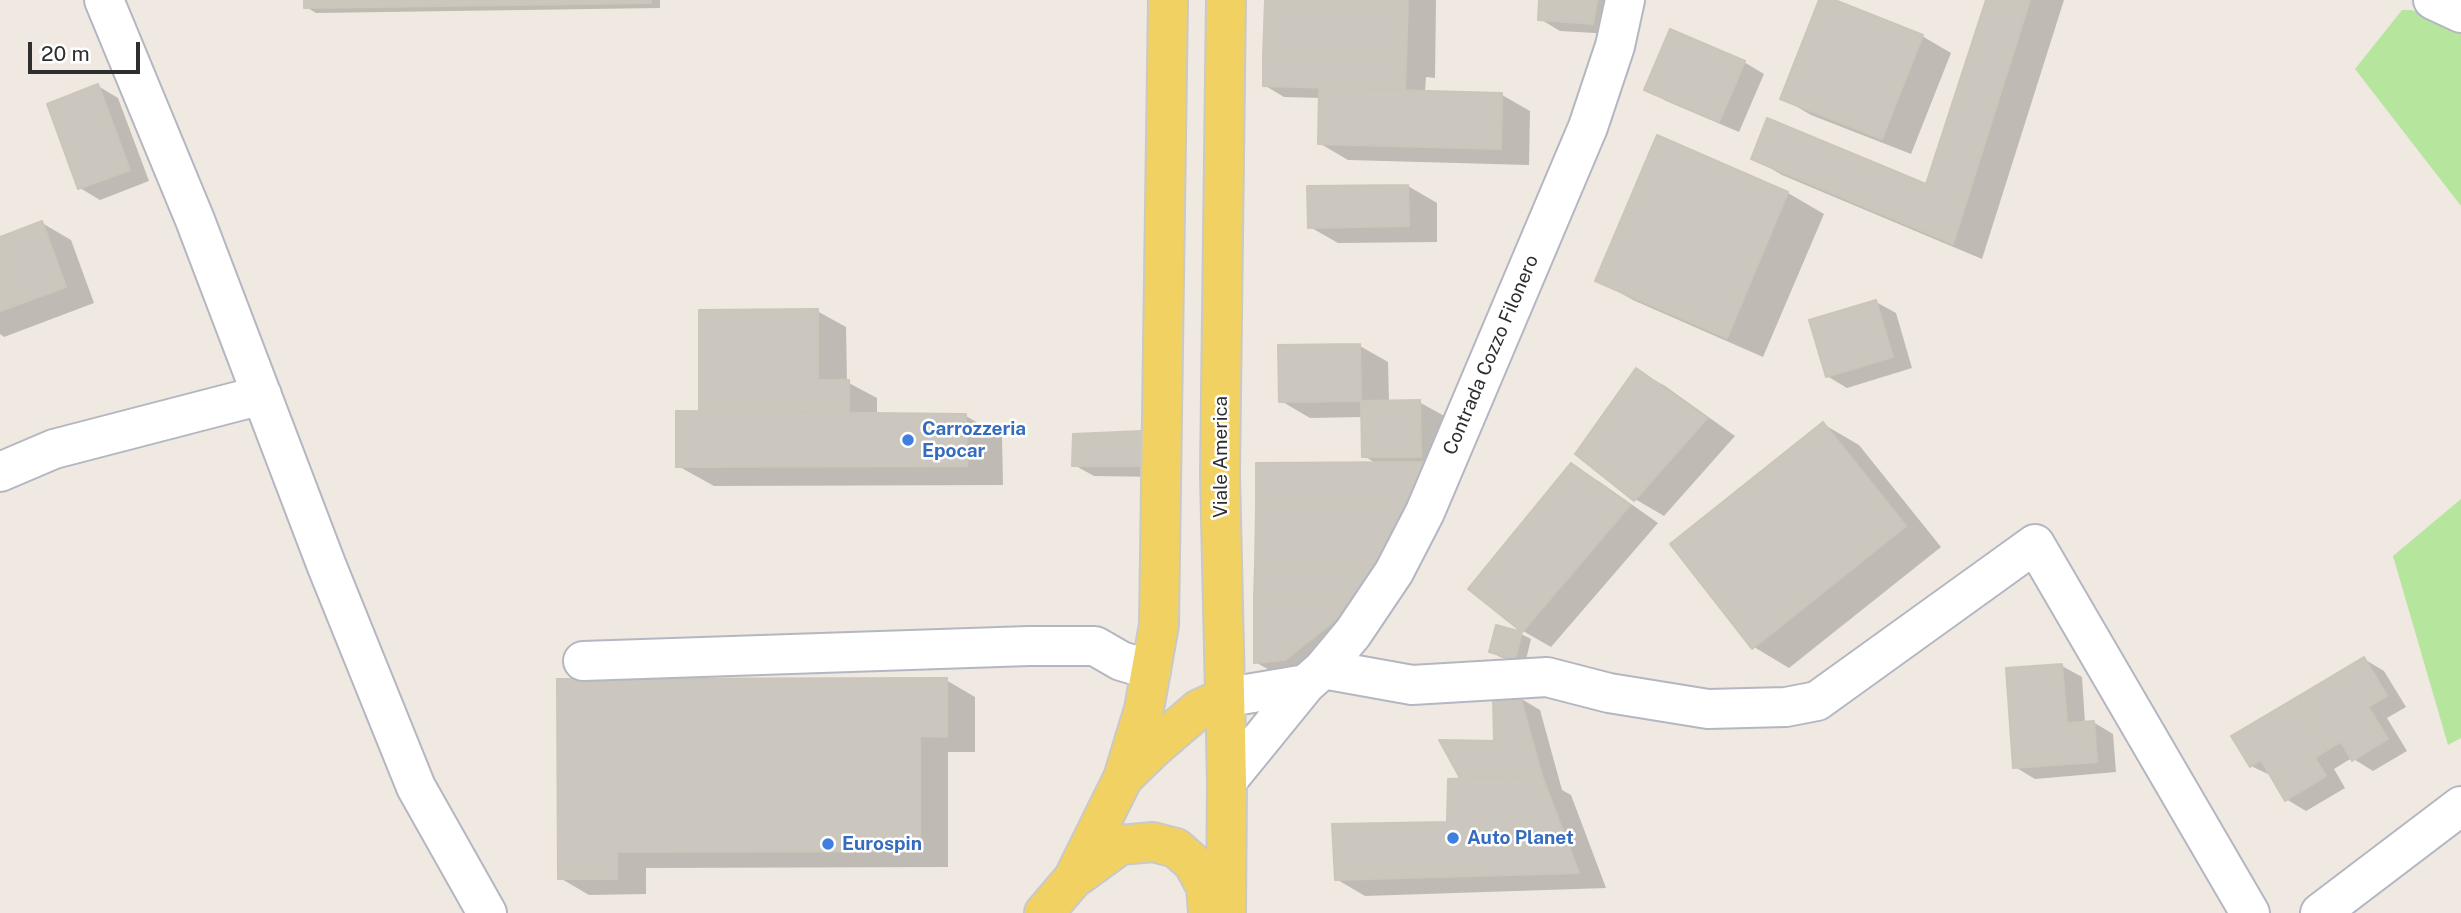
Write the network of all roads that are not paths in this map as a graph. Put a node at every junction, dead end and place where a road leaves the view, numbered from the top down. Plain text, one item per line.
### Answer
1 (104, 0) edge
2 (1168, 0) edge
3 (1226, 0) edge
4 (1625, 0) edge
5 (2433, 0) edge
6 (2461, 13) edge
7 (262, 395) junction
8 (0, 472) edge
9 (583, 661) dead end
10 (1151, 670) junction
11 (1314, 676) junction
12 (1223, 698) junction
13 (1124, 778) junction
14 (1227, 781) junction
15 (2461, 806) edge
16 (1063, 898) edge
17 (487, 913) edge
18 (1208, 913) edge
19 (1226, 913) edge
20 (2250, 913) edge
21 (2320, 913) edge

1 - 7 street
2 - 10 main road
3 - 12 main road, Viale America
4 - 11 street, Contrada Cozzo Filonero
5 - 6 street
7 - 8 street
7 - 17 street
9 - 10 street
10 - 13 main road
11 - 12 street
11 - 14 street, Contrada Cozzo Filonero
11 - 20 street
12 - 13 main road
12 - 14 main road, Viale America
13 - 16 main road
14 - 19 main road, Viale America
15 - 21 street
16 - 18 main road

